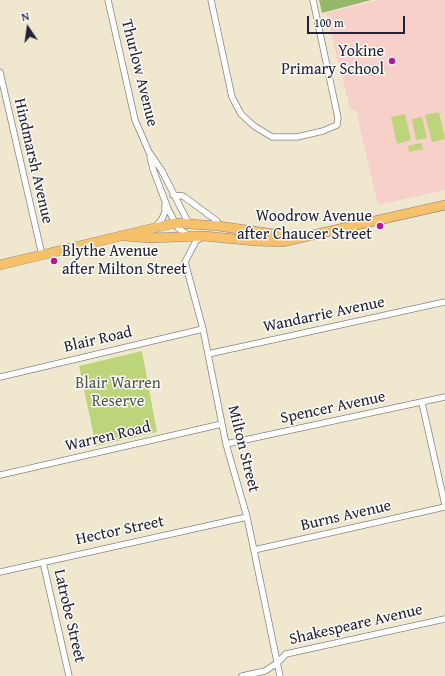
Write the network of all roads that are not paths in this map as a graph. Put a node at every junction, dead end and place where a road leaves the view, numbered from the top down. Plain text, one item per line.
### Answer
1 (108, 0) edge
2 (211, 0) edge
3 (312, 0) edge
4 (0, 72) edge
5 (149, 152) junction
6 (174, 195) junction
7 (165, 202) junction
8 (445, 205) edge
9 (176, 223) junction
10 (189, 224) junction
11 (218, 226) junction
12 (155, 228) junction
13 (188, 235) junction
14 (126, 236) junction
15 (204, 236) junction
16 (295, 238) junction
17 (42, 255) junction
18 (0, 265) edge
19 (445, 302) edge
20 (203, 329) junction
21 (208, 354) junction
22 (0, 377) edge
23 (445, 397) edge
24 (422, 402) junction
25 (222, 424) junction
26 (226, 444) junction
27 (0, 475) edge
28 (445, 506) edge
29 (247, 517) junction
30 (254, 550) junction
31 (43, 562) junction
32 (0, 572) edge
33 (445, 619) edge
34 (277, 663) junction
35 (69, 676) edge
36 (242, 676) edge
37 (280, 676) edge

1 - 5 street, Thurlow Avenue
2 - 3 street
4 - 17 street, Hindmarsh Avenue
5 - 6 street, Thurlow Avenue
5 - 7 street, Thurlow Avenue
6 - 10 street, Thurlow Avenue
6 - 11 street
7 - 9 street, Thurlow Avenue
7 - 12 street
8 - 16 main road
9 - 10 main road
9 - 12 main road
9 - 13 street, Thurlow Avenue
10 - 11 main road
11 - 16 main road
12 - 14 main road
13 - 14 main road
13 - 15 main road
14 - 17 main road
15 - 16 main road
15 - 20 street, Milton Street
17 - 18 main road
19 - 21 street, Wandarrie Avenue
20 - 21 street, Milton Street
20 - 22 street, Blair Road
21 - 25 street, Milton Street
23 - 24 street, Spencer Avenue
24 - 26 street, Spencer Avenue
24 - 28 street
25 - 26 street, Milton Street
25 - 27 street, Warren Road
26 - 29 street, Milton Street
28 - 30 street, Burns Avenue
29 - 30 street, Milton Street
29 - 31 street, Hector Street
30 - 34 street, Milton Street
31 - 32 street, Hector Street
31 - 35 street, Latrobe Street
33 - 34 street, Shakespeare Avenue
34 - 36 street, Shakespeare Avenue
34 - 37 street, Milton Street

